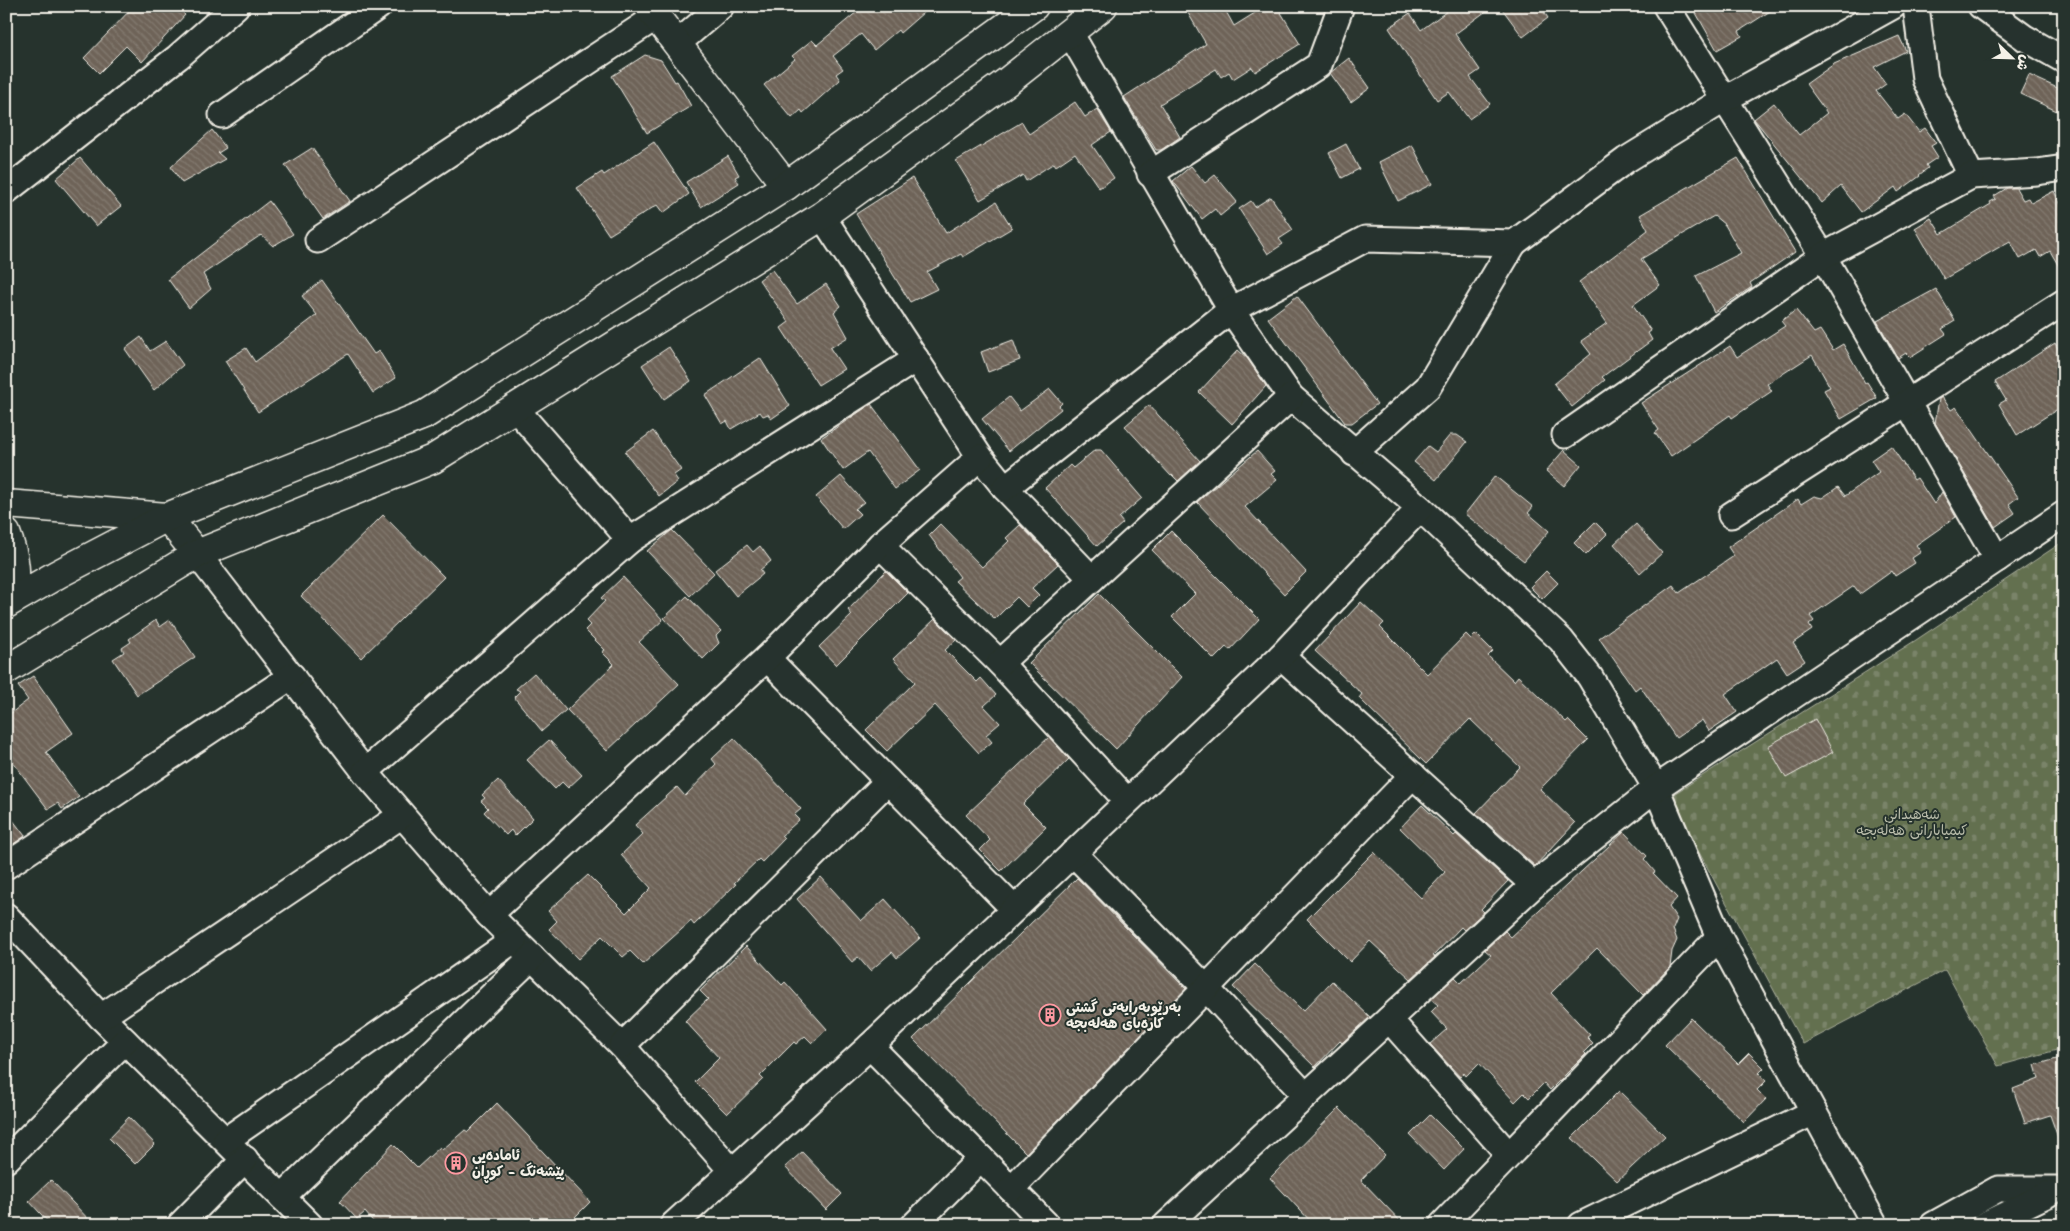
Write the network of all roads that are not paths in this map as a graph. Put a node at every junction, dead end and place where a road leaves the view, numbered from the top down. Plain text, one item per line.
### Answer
1 (236, 6) edge
2 (379, 6) edge
3 (721, 6) edge
4 (1034, 6) edge
5 (1103, 6) edge
6 (1341, 6) edge
7 (1893, 6) edge
8 (1916, 6) edge
9 (1981, 6) edge
10 (1671, 8) edge
11 (652, 12) edge
12 (1009, 25) junction
13 (1070, 33) junction
14 (677, 44) junction
15 (1036, 60) junction
16 (2064, 60) edge
17 (1725, 100) junction
18 (222, 116) dead end
19 (2064, 168) edge
20 (1150, 174) junction
21 (1971, 176) junction
22 (786, 186) junction
23 (6, 191) edge
24 (822, 216) junction
25 (318, 240) dead end
26 (1514, 243) junction
27 (1823, 256) junction
28 (2064, 302) edge
29 (1231, 310) junction
30 (916, 358) junction
31 (1291, 398) junction
32 (1907, 402) junction
33 (515, 408) junction
34 (1565, 435) dead end
35 (1354, 453) junction
36 (980, 457) junction
37 (1005, 488) junction
38 (6, 504) edge
39 (1420, 508) junction
40 (2064, 514) edge
41 (1731, 515) dead end
42 (167, 517) junction
43 (6, 533) edge
44 (630, 540) junction
45 (880, 544) junction
46 (197, 554) junction
47 (1997, 559) junction
48 (1092, 579) junction
49 (8, 603) edge
50 (1281, 656) junction
51 (767, 658) junction
52 (1000, 663) junction
53 (6, 670) edge
54 (292, 676) junction
55 (365, 772) junction
56 (1413, 775) junction
57 (888, 781) junction
58 (1656, 788) junction
59 (1127, 801) junction
60 (402, 815) junction
61 (1073, 853) junction
62 (6, 866) edge
63 (1534, 885) junction
64 (1014, 909) junction
65 (489, 915) junction
66 (6, 916) edge
67 (1719, 937) junction
68 (514, 940) junction
69 (532, 958) junction
70 (1206, 988) junction
71 (101, 1017) junction
72 (1389, 1019) junction
73 (125, 1041) junction
74 (622, 1046) junction
75 (870, 1046) junction
76 (1306, 1096) junction
77 (1814, 1112) junction
78 (226, 1140) junction
79 (1509, 1155) junction
80 (981, 1158) junction
81 (245, 1159) junction
82 (6, 1160) edge
83 (732, 1171) junction
84 (2061, 1188) edge
85 (1012, 1189) junction
86 (282, 1196) junction
87 (1988, 1213) edge
88 (180, 1225) edge
89 (310, 1225) edge
90 (672, 1225) edge
91 (914, 1225) edge
92 (1047, 1225) edge
93 (1166, 1225) edge
94 (1442, 1225) edge
95 (1581, 1225) edge
96 (1875, 1225) edge
97 (1933, 1225) edge

1 - 23 street
2 - 18 street
3 - 14 street
4 - 12 main road
5 - 13 main road
6 - 20 street
7 - 17 street
8 - 21 street
9 - 16 street
10 - 17 street
11 - 14 main road
11 - 25 street
12 - 15 main road
12 - 22 main road
13 - 15 main road
13 - 20 street
14 - 22 main road
15 - 24 main road
17 - 26 street
17 - 27 street
19 - 21 street
20 - 29 street
21 - 27 street
22 - 42 main road
24 - 30 street
24 - 33 main road
26 - 29 street
26 - 35 street
27 - 32 street
27 - 34 street
28 - 32 street
29 - 31 street
29 - 37 street
30 - 36 street
30 - 44 street
31 - 35 street
31 - 48 street
32 - 41 street
32 - 47 street
33 - 44 street
33 - 46 main road
35 - 39 street
36 - 37 street
36 - 45 street
37 - 48 street
38 - 42 main road
39 - 50 street
39 - 58 street
40 - 47 street
42 - 46 main road
42 - 49 main road
43 - 49 main road
44 - 55 street
45 - 51 street
45 - 52 street
46 - 53 main road
46 - 54 street
47 - 58 street
48 - 52 street
50 - 56 street
50 - 59 street
51 - 57 street
51 - 65 street
52 - 59 street
54 - 55 street
54 - 62 street
55 - 60 street
56 - 63 street
56 - 70 street
57 - 64 street
57 - 74 street
58 - 63 street
58 - 67 street
59 - 61 street
60 - 65 street
60 - 71 street
61 - 64 street
61 - 70 street
63 - 72 street
64 - 75 street
65 - 68 street
66 - 71 street
67 - 77 street
67 - 79 street
68 - 69 street
68 - 78 street
69 - 74 street
69 - 86 street
70 - 76 street
70 - 85 street
71 - 73 street
72 - 76 street
72 - 79 street
73 - 78 street
73 - 82 street
74 - 83 street
75 - 80 street
75 - 83 street
76 - 93 street
77 - 95 street
77 - 96 street
78 - 81 street
79 - 94 street
80 - 85 street
80 - 91 street
81 - 86 street
81 - 88 street
83 - 90 street
84 - 87 street
85 - 92 street
86 - 89 street
87 - 97 street

